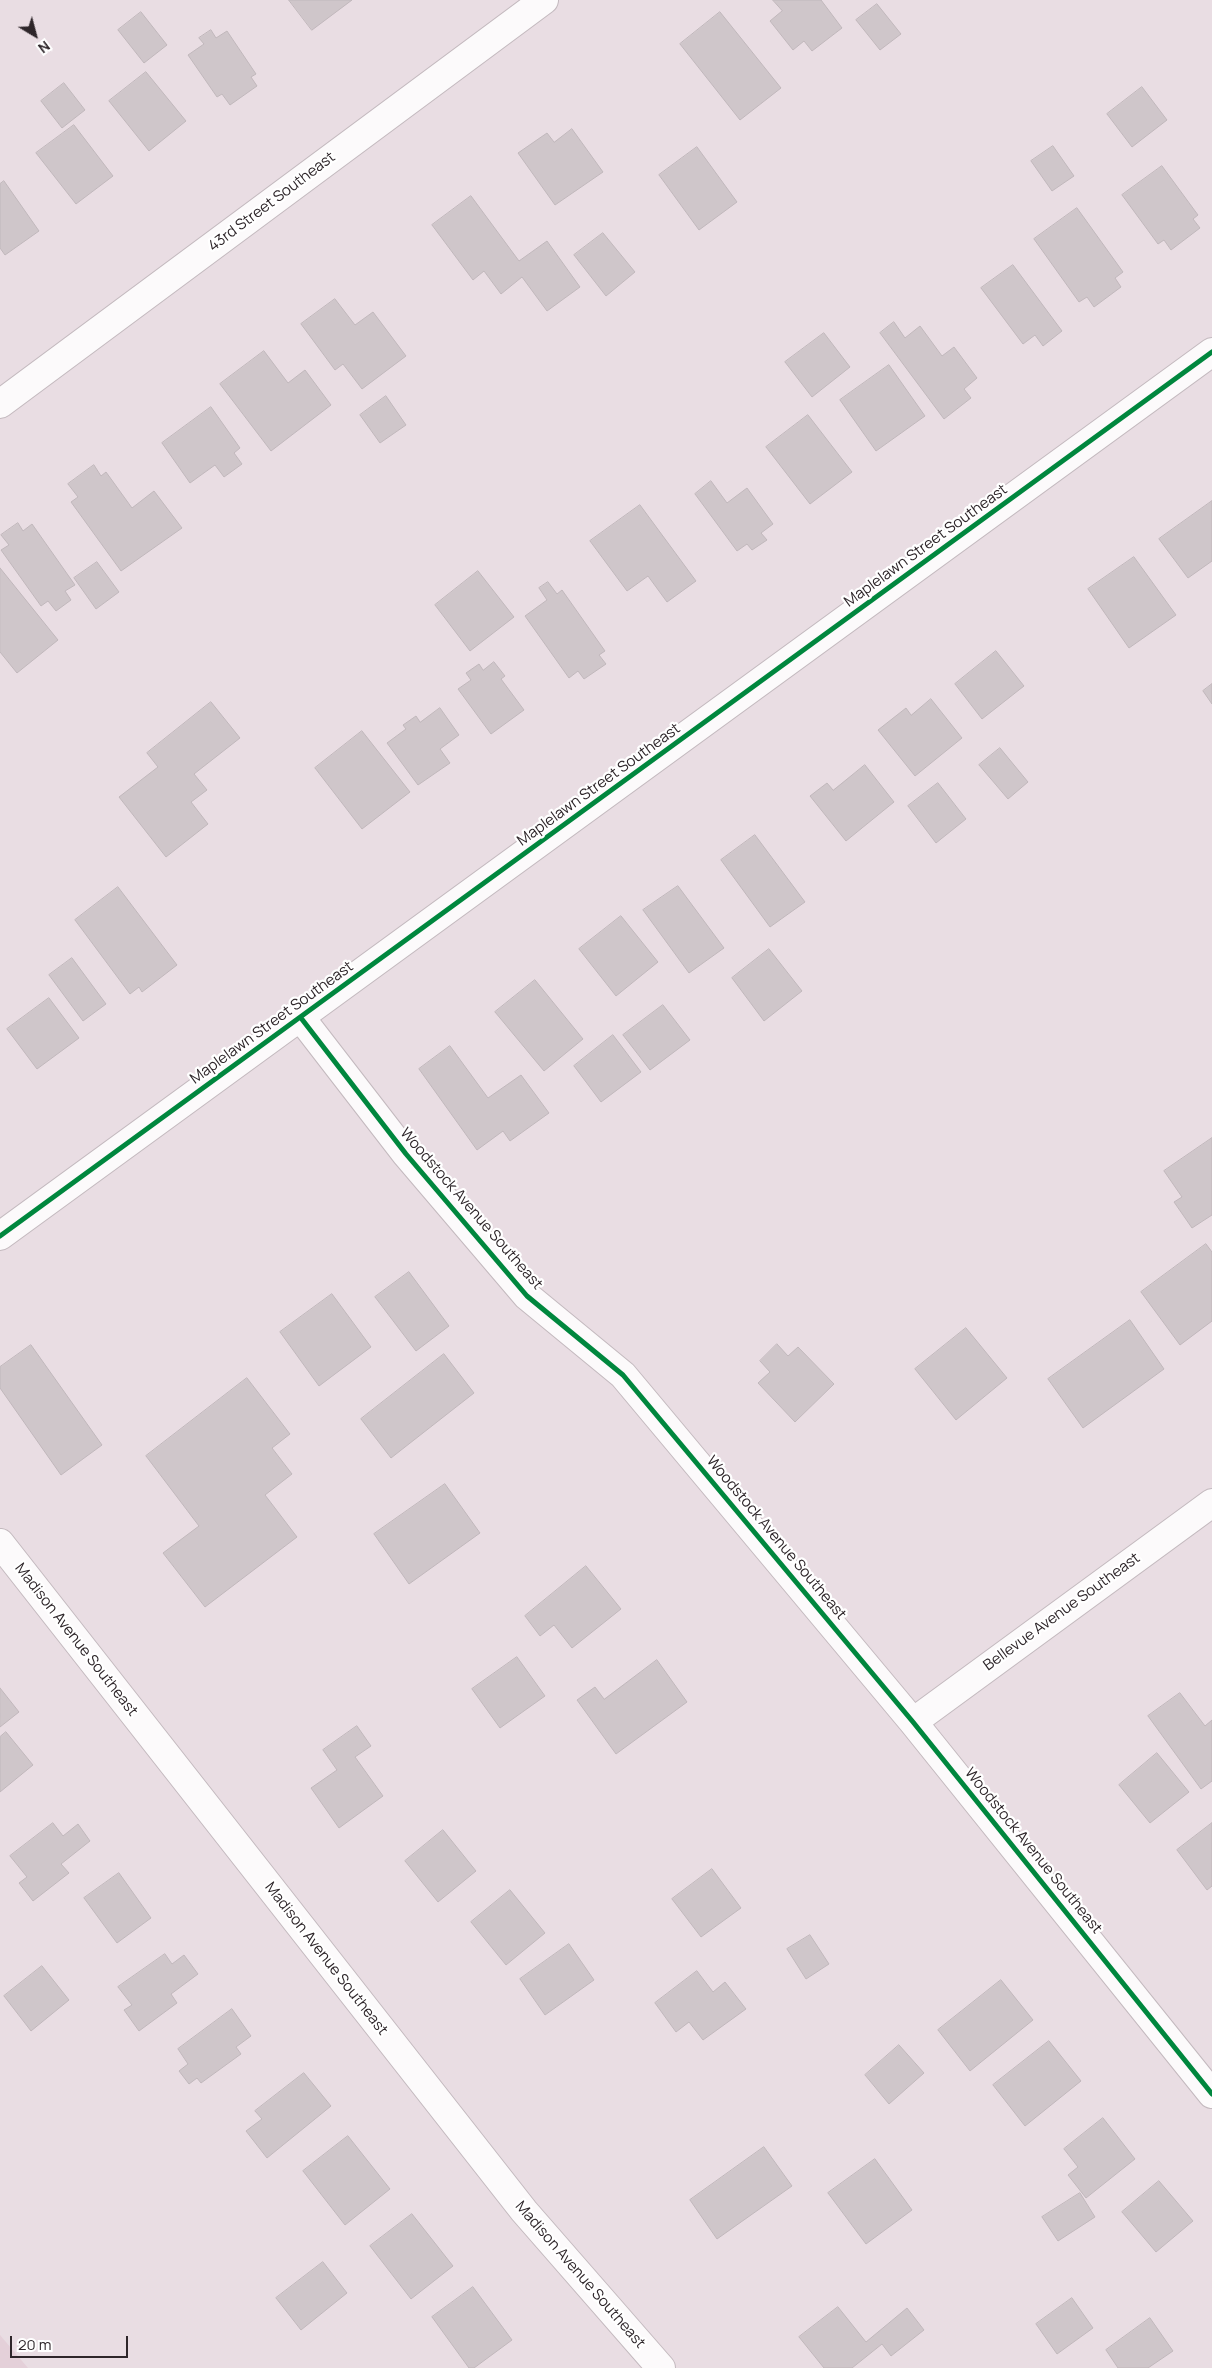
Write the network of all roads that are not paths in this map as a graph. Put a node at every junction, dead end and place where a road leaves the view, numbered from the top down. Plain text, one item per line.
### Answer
1 (544, 0) edge
2 (1212, 352) edge
3 (0, 404) edge
4 (302, 1018) junction
5 (0, 1236) edge
6 (1212, 1503) edge
7 (0, 1543) edge
8 (913, 1722) junction
9 (1212, 2094) edge
10 (661, 2368) edge

1 - 3 street, 43rd Street Southeast
2 - 4 street, Maplelawn Street Southeast
4 - 5 street, Maplelawn Street Southeast
4 - 8 street, Woodstock Avenue Southeast
6 - 8 street, Bellevue Avenue Southeast
7 - 10 street, Madison Avenue Southeast
8 - 9 street, Woodstock Avenue Southeast

